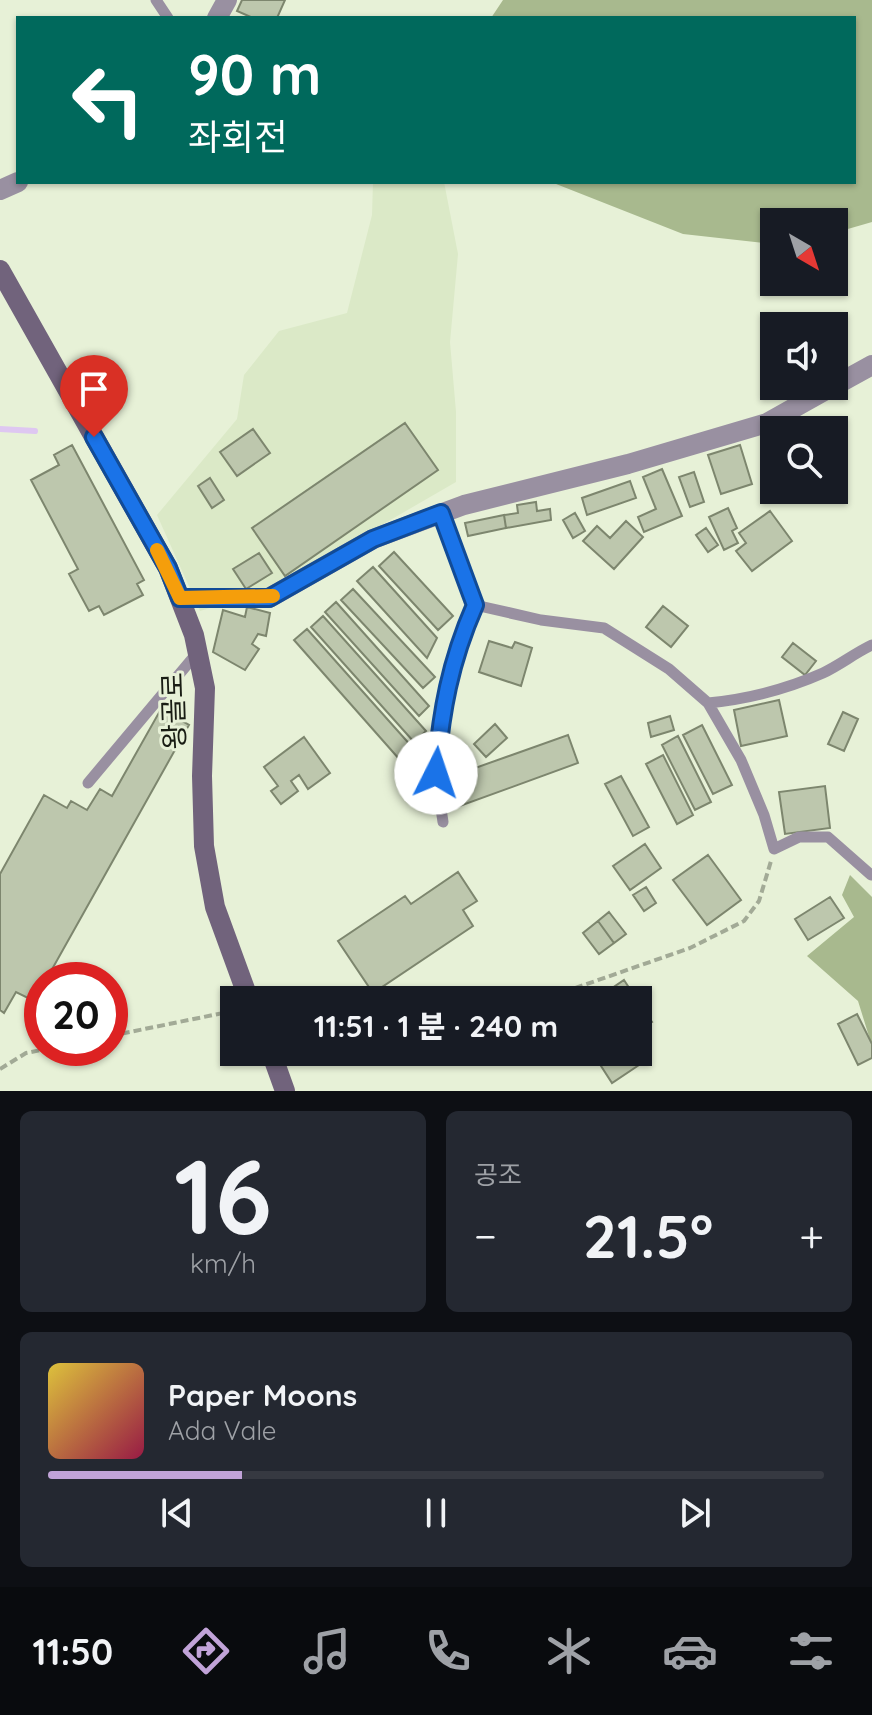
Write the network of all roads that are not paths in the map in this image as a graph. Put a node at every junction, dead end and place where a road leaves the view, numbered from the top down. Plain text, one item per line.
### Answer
1 (0, 270) edge
2 (872, 365) edge
3 (848, 378) edge
4 (809, 400) edge
5 (441, 513) junction
6 (180, 598) junction
7 (475, 605) junction
8 (872, 645) edge
9 (198, 652) junction
10 (708, 703) junction
11 (88, 783) dead end
12 (443, 822) dead end
13 (871, 875) edge
14 (244, 986) edge
15 (276, 1066) edge
16 (285, 1091) edge

1 - 6 main road, 왕골로
2 - 3 street
4 - 5 street
5 - 6 street
5 - 7 lane
6 - 9 main road, 왕골로
7 - 10 lane
7 - 12 lane
8 - 10 lane
9 - 11 lane
9 - 14 main road, 왕골로
10 - 13 lane
15 - 16 main road

